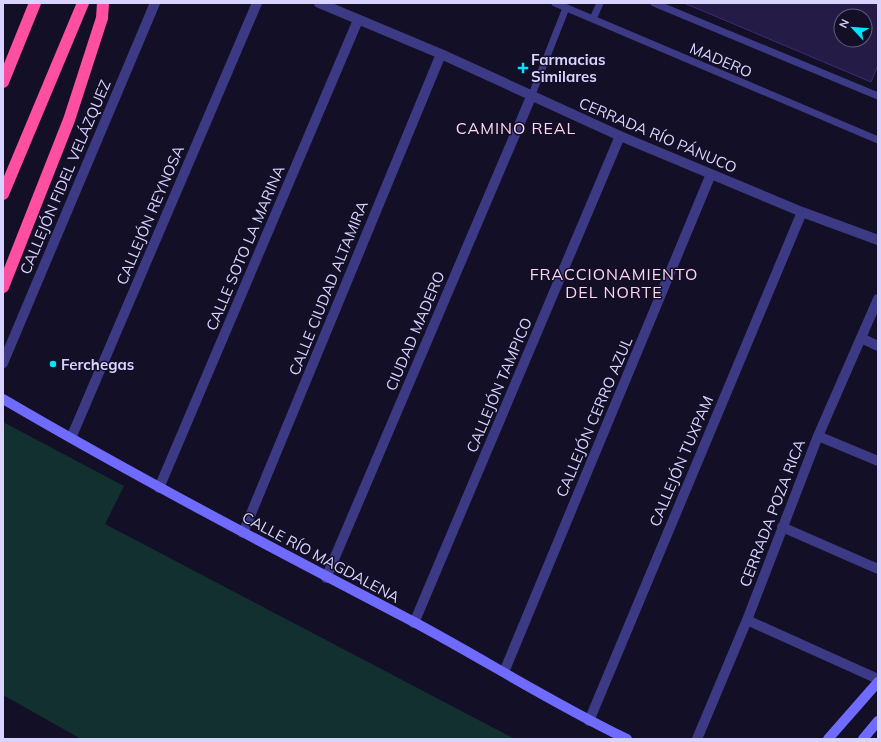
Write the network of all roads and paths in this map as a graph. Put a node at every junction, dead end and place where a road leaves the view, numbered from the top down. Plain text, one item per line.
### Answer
1 (35, 3) edge
2 (83, 3) edge
3 (103, 3) edge
4 (155, 3) edge
5 (257, 3) edge
6 (319, 3) edge
7 (554, 3) edge
8 (600, 3) edge
9 (654, 3) edge
10 (566, 8) junction
11 (593, 19) junction
12 (358, 20) junction
13 (441, 54) junction
14 (4, 78) edge
15 (878, 96) edge
16 (531, 97) junction
17 (620, 136) junction
18 (878, 140) edge
19 (711, 174) junction
20 (3, 194) edge
21 (802, 212) junction
22 (878, 240) edge
23 (3, 287) edge
24 (878, 299) edge
25 (861, 338) junction
26 (878, 346) edge
27 (3, 363) edge
28 (3, 398) edge
29 (818, 436) junction
30 (71, 438) junction
31 (878, 461) edge
32 (159, 488) junction
33 (782, 527) junction
34 (243, 533) junction
35 (878, 569) edge
36 (326, 578) junction
37 (747, 620) junction
38 (414, 623) junction
39 (504, 672) junction
40 (878, 679) edge
41 (878, 682) edge
42 (589, 721) junction
43 (878, 721) edge
44 (627, 739) edge
45 (696, 739) edge
46 (828, 739) edge
47 (863, 739) edge

1 - 14 highway
2 - 20 highway
3 - 23 highway
4 - 27 street, CALLEJÓN FIDEL VELÁZQUEZ
5 - 30 street, CALLEJÓN REYNOSA
6 - 12 street, CERRADA RÍO PÁNUCO
7 - 10 lane, MADERO
8 - 11 lane
9 - 15 lane
10 - 11 lane, MADERO
10 - 16 lane
11 - 18 lane, MADERO
12 - 13 street, CERRADA RÍO PÁNUCO
12 - 32 street, CALLE SOTO LA MARINA
13 - 16 street, CERRADA RÍO PÁNUCO
13 - 34 street, CALLE CIUDAD ALTAMIRA
16 - 17 street, CERRADA RÍO PÁNUCO
16 - 36 street, CIUDAD MADERO
17 - 19 street, CERRADA RÍO PÁNUCO
17 - 38 street, CALLEJÓN TAMPICO
19 - 21 street, CERRADA RÍO PÁNUCO
19 - 39 street, CALLEJÓN CERRO AZUL
21 - 22 street, CERRADA RÍO PÁNUCO
21 - 42 street, CALLEJÓN TUXPAM
24 - 25 street, CERRADA POZA RICA
25 - 26 street
25 - 29 street, CERRADA POZA RICA
28 - 30 street, CALLE RÍO MAGDALENA
29 - 31 street
29 - 33 street, CERRADA POZA RICA
30 - 32 street, CALLE RÍO MAGDALENA
32 - 34 street, CALLE RÍO MAGDALENA
33 - 35 street
33 - 37 street, CERRADA POZA RICA
34 - 36 street, CALLE RÍO MAGDALENA
36 - 38 street, CALLE RÍO MAGDALENA
37 - 40 street
37 - 45 street, CERRADA POZA RICA
38 - 39 street, CALLE RÍO MAGDALENA
39 - 42 street, CALLE RÍO MAGDALENA
41 - 46 street
42 - 44 street, CALLE RÍO MAGDALENA
43 - 47 street

